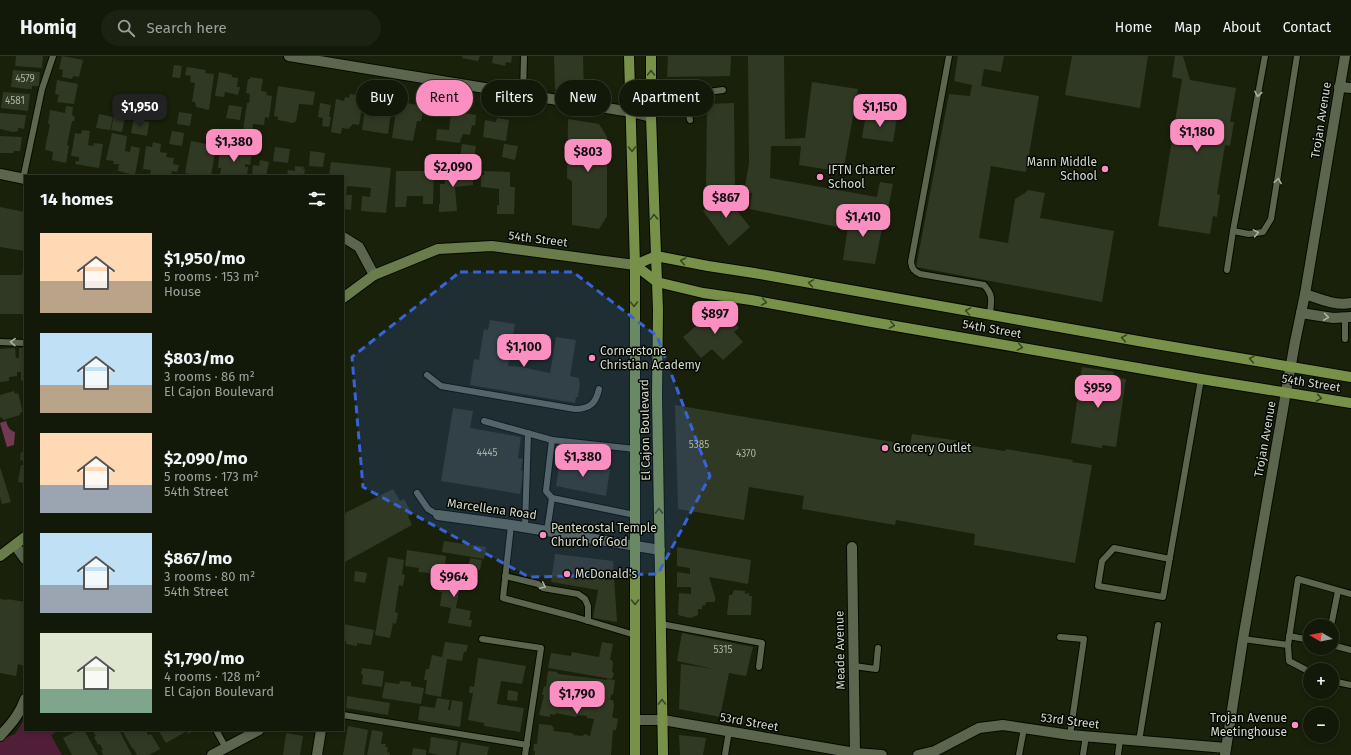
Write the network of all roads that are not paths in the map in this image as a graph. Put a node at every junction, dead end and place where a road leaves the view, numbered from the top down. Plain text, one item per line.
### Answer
1 (53, 56) edge
2 (289, 56) edge
3 (524, 56) edge
4 (629, 56) edge
5 (651, 56) edge
6 (949, 56) edge
7 (1265, 56) edge
8 (1297, 56) edge
9 (1344, 56) edge
10 (524, 80) edge
11 (630, 80) edge
12 (1339, 87) junction
13 (481, 88) edge
14 (1351, 88) edge
15 (723, 90) dead end
16 (547, 99) edge
17 (619, 110) edge
18 (631, 116) edge
19 (647, 116) edge
20 (651, 117) junction
21 (690, 120) dead end
22 (0, 174) edge
23 (25, 175) edge
24 (24, 179) edge
25 (1233, 231) junction
26 (344, 238) edge
27 (656, 256) junction
28 (635, 265) junction
29 (1227, 270) dead end
30 (374, 275) junction
31 (657, 282) junction
32 (1305, 294) junction
33 (344, 297) edge
34 (1351, 302) edge
35 (1301, 313) junction
36 (990, 314) junction
37 (1348, 318) edge
38 (1345, 339) dead end
39 (0, 342) edge
40 (24, 343) edge
41 (1291, 366) junction
42 (427, 375) dead end
43 (1351, 376) edge
44 (1201, 379) junction
45 (599, 389) dead end
46 (1286, 392) junction
47 (1351, 403) edge
48 (484, 421) dead end
49 (528, 433) junction
50 (552, 440) junction
51 (635, 449) junction
52 (417, 493) dead end
53 (552, 498) junction
54 (438, 515) joint
55 (635, 515) junction
56 (511, 525) junction
57 (525, 527) junction
58 (547, 531) junction
59 (24, 538) edge
60 (15, 545) junction
61 (635, 546) junction
62 (852, 547) dead end
63 (660, 550) junction
64 (0, 556) edge
65 (24, 558) edge
66 (1170, 559) junction
67 (505, 576) junction
68 (1338, 591) junction
69 (1351, 594) edge
70 (1332, 619) edge
71 (588, 621) junction
72 (661, 624) junction
73 (1158, 625) dead end
74 (635, 635) junction
75 (1289, 636) junction
76 (1060, 637) dead end
77 (482, 639) dead end
78 (1243, 639) junction
79 (1303, 639) edge
80 (1288, 645) junction
81 (1339, 647) edge
82 (878, 648) dead end
83 (1351, 650) edge
84 (854, 666) junction
85 (759, 667) dead end
86 (1303, 668) edge
87 (1339, 682) edge
88 (1351, 685) edge
89 (24, 702) edge
90 (344, 715) edge
91 (635, 720) junction
92 (662, 720) junction
93 (1024, 728) junction
94 (217, 731) edge
95 (257, 731) edge
96 (321, 731) edge
97 (729, 731) junction
98 (1070, 735) junction
99 (0, 736) edge
100 (1086, 736) junction
101 (1120, 739) junction
102 (1139, 741) junction
103 (527, 745) junction
104 (226, 748) junction
105 (1226, 751) edge
106 (855, 753) junction
107 (212, 755) edge
108 (317, 755) edge
109 (525, 755) edge
110 (635, 755) edge
111 (663, 755) edge
112 (725, 755) edge
113 (882, 755) edge
114 (918, 755) edge
115 (1019, 755) edge
116 (1083, 755) edge
117 (1118, 755) edge

1 - 23 lane
2 - 13 street
3 - 10 lane
4 - 11 main road, El Cajon Boulevard
20 -> 5 main road, El Cajon Boulevard
6 - 36 lane
7 -> 25 lane
25 -> 8 lane
9 - 12 street, Trojan Avenue
12 - 14 street
12 - 32 street, Trojan Avenue
15 - 21 lane
16 - 17 street
18 -> 28 main road, El Cajon Boulevard
19 - 20 street
27 -> 20 main road, El Cajon Boulevard
22 - 24 street
25 - 29 lane
26 - 30 street
27 - 28 main road
27 - 31 main road, El Cajon Boulevard
36 -> 27 main road, 54th Street
28 - 30 main road, 54th Street
28 - 31 main road, 54th Street
28 -> 51 main road, El Cajon Boulevard
30 - 33 main road, 54th Street
31 -> 44 main road, 54th Street
63 -> 31 main road, El Cajon Boulevard
32 - 34 street
32 - 35 street, Trojan Avenue
35 -> 37 street
35 - 41 street, Trojan Avenue
41 -> 36 main road, 54th Street
37 - 38 lane
40 -> 39 lane
41 - 43 main road, 54th Street
41 - 46 street, Trojan Avenue
42 - 45 lane
44 - 46 main road, 54th Street
44 - 66 lane
46 -> 47 main road, 54th Street
46 - 78 street, Trojan Avenue
48 - 49 lane
49 - 50 lane
49 - 57 lane
50 - 51 lane
50 - 53 lane
51 - 55 main road, El Cajon Boulevard
52 - 54 lane
53 - 55 lane
53 - 58 lane
54 - 56 street, Marcellena Road
55 - 61 main road, El Cajon Boulevard
56 - 57 street, Marcellena Road
56 - 67 lane
57 - 58 street, Marcellena Road
58 - 61 street, Marcellena Road
59 - 60 main road
60 - 64 main road
60 - 65 street
61 - 63 street, Marcellena Road
61 -> 74 main road, El Cajon Boulevard
62 - 84 street, Meade Avenue
63 - 72 main road, El Cajon Boulevard
66 - 66 lane
67 -> 71 lane
67 - 71 lane
68 - 69 lane
68 - 70 lane
68 - 75 lane
71 - 74 lane
72 - 85 lane
92 -> 72 main road, El Cajon Boulevard
73 - 102 lane
74 - 91 main road, El Cajon Boulevard
75 - 79 lane
75 - 80 lane
76 - 98 lane
77 - 103 lane
78 - 80 lane
78 - 105 street, Trojan Avenue
80 - 86 lane
81 - 83 lane
82 - 84 lane
84 - 106 street, Meade Avenue
87 - 88 lane
89 - 99 street
90 - 103 lane
91 - 92 street, 53rd Street
91 - 110 main road, El Cajon Boulevard
92 - 97 street, 53rd Street
92 - 111 main road, El Cajon Boulevard
93 - 98 street, 53rd Street
93 - 114 street, 53rd Street
93 - 115 lane
94 - 104 lane
95 - 104 street
96 - 108 street
97 - 106 street, 53rd Street
97 - 112 lane
98 - 100 street, 53rd Street
100 - 101 street, 53rd Street
100 - 116 lane
101 - 102 street, 53rd Street
101 - 117 lane
102 - 105 street, 53rd Street
103 - 109 lane
104 - 107 street
106 - 113 street, 53rd Street

